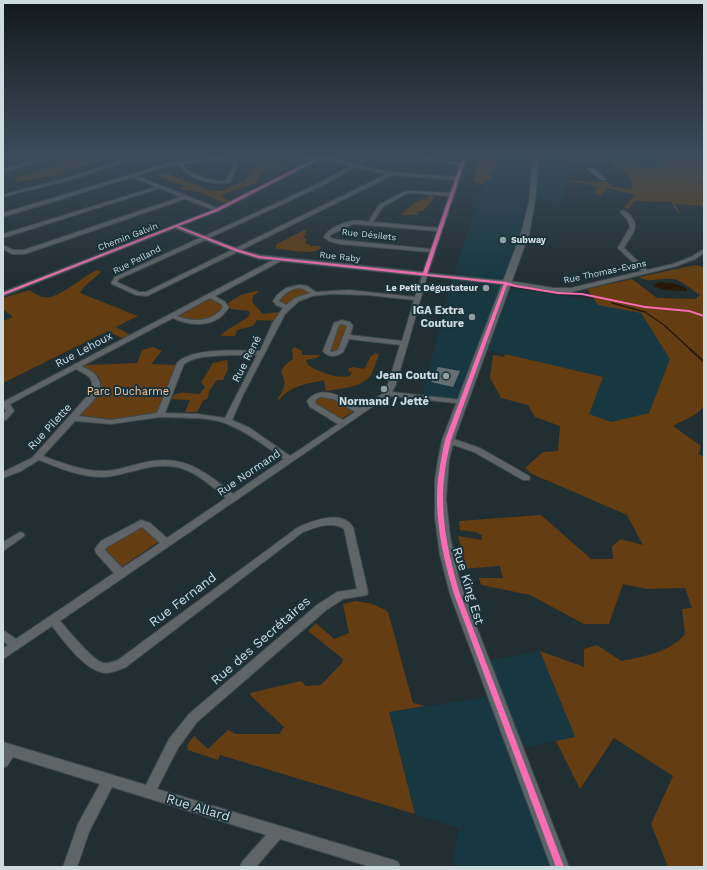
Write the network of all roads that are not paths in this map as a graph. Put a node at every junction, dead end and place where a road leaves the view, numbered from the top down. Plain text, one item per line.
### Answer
1 (61, 198) edge
2 (123, 198) edge
3 (185, 198) joint
4 (242, 198) edge
5 (292, 198) edge
6 (343, 198) edge
7 (397, 198) edge
8 (451, 198) edge
9 (531, 198) edge
10 (217, 210) junction
11 (623, 212) dead end
12 (3, 215) edge
13 (370, 223) junction
14 (176, 227) junction
15 (440, 230) junction
16 (3, 236) edge
17 (204, 238) junction
18 (3, 247) edge
19 (236, 250) junction
20 (433, 251) junction
21 (704, 251) edge
22 (280, 259) junction
23 (646, 272) junction
24 (425, 274) junction
25 (506, 283) junction
26 (3, 294) edge
27 (314, 294) junction
28 (210, 296) junction
29 (418, 299) junction
30 (287, 306) junction
31 (173, 316) junction
32 (346, 337) junction
33 (404, 343) junction
34 (262, 353) junction
35 (76, 366) junction
36 (387, 394) junction
37 (462, 402) junction
38 (4, 404) edge
39 (361, 412) junction
40 (160, 415) junction
41 (3, 418) edge
42 (74, 418) junction
43 (228, 421) junction
44 (344, 424) junction
45 (448, 440) junction
46 (38, 456) junction
47 (291, 460) junction
48 (3, 475) edge
49 (526, 478) dead end
50 (233, 499) junction
51 (342, 522) joint
52 (20, 535) dead end
53 (167, 543) junction
54 (3, 547) edge
55 (121, 574) junction
56 (53, 620) junction
57 (3, 635) edge
58 (16, 645) junction
59 (3, 654) edge
60 (7, 749) edge
61 (3, 762) edge
62 (110, 780) junction
63 (149, 792) junction
64 (278, 832) junction
65 (70, 867) edge
66 (247, 867) edge
67 (393, 867) edge
68 (560, 867) edge

1 - 12 street
2 - 16 street
3 - 10 street
3 - 18 street
4 - 10 street, Chemin Galvin
5 - 17 street
6 - 19 street
7 - 13 street
8 - 15 street
9 - 25 main road, Rue King Est
10 - 14 street, Chemin Galvin
11 - 23 street
13 - 15 street, Rue Désilets
13 - 20 street, Rue Désilets
14 - 17 street, Rue Raby
14 - 26 street, Chemin Galvin
15 - 20 street
17 - 19 street, Rue Raby
17 - 19 street, Rue Pelland
19 - 22 street, Rue Raby
20 - 24 street
21 - 23 street, Rue Thomas-Evans
22 - 24 street, Rue Raby
22 - 28 street, Rue Lehoux
23 - 25 street, Rue Thomas-Evans
24 - 25 street, Rue Raby
24 - 29 street
25 - 37 main road, Rue King Est
27 - 29 street
27 - 30 street
27 - 30 street
28 - 31 street, Rue Lehoux
28 - 31 street
29 - 33 street
30 - 34 street, Rue René
31 - 35 street, Rue Lehoux
32 - 32 street
32 - 33 street
33 - 36 street
34 - 40 street
34 - 43 street, Rue René
35 - 38 street, Rue Lehoux
35 - 42 street, Rue Pilette
36 - 37 street
36 - 39 street, Rue Normand
37 - 45 main road, Rue King Est
38 - 41 street, Rue Lehoux
39 - 44 street, Rue Normand
39 - 44 street
40 - 42 street
40 - 43 street
42 - 46 street, Rue Pilette
43 - 47 street
44 - 47 street, Rue Normand
45 - 49 street
45 - 68 main road, Rue King Est
46 - 48 street, Rue Pilette
46 - 50 street
47 - 50 street, Rue Normand
50 - 53 street, Rue Normand
51 - 56 street, Rue Fernand
51 - 63 street, Rue des Secrétaires
52 - 54 street
53 - 55 street, Rue Normand
53 - 55 street
55 - 56 street, Rue Normand
56 - 58 street, Rue Normand
57 - 58 street
58 - 59 street, Rue Normand
60 - 61 street
60 - 62 street, Rue Allard
62 - 63 street, Rue Allard
62 - 65 street
63 - 64 street, Rue Allard
64 - 66 street
64 - 67 street, Rue Allard

